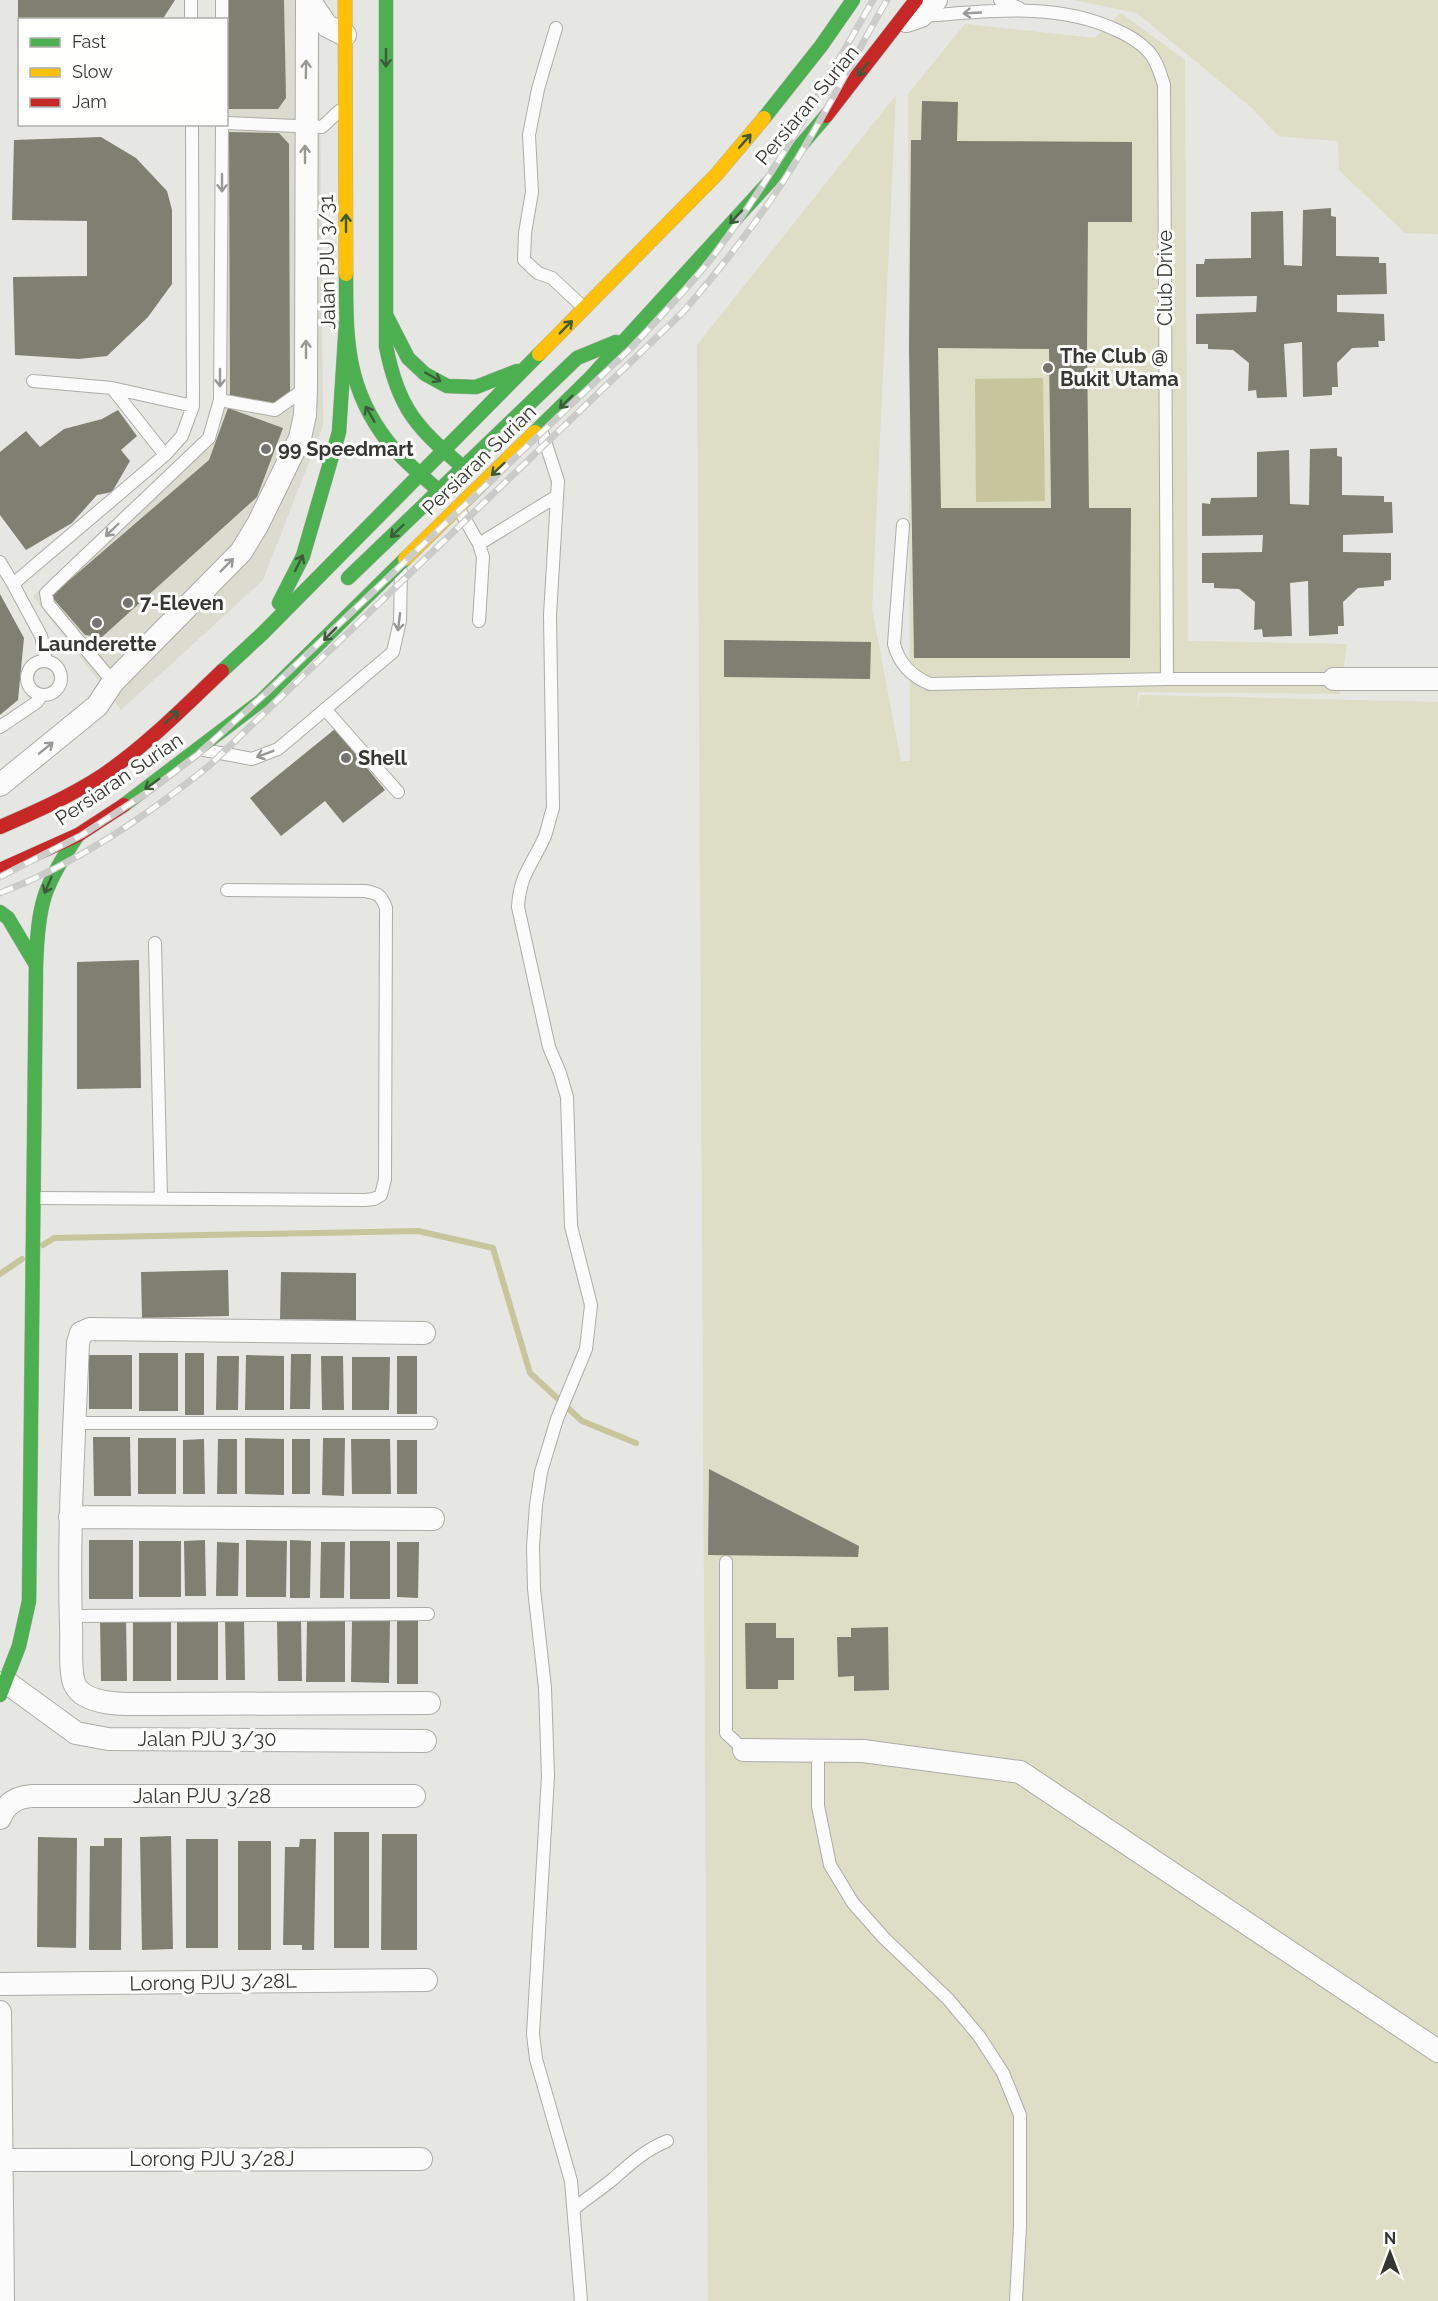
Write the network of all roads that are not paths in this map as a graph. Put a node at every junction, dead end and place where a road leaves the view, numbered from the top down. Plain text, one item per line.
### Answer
1 (191, 0) edge
2 (222, 0) edge
3 (308, 0) edge
4 (345, 0) edge
5 (386, 0) edge
6 (853, 0) edge
7 (1000, 0) edge
8 (924, 5) edge
9 (1023, 10) junction
10 (191, 18) edge
11 (222, 18) edge
12 (899, 23) joint
13 (556, 28) dead end
14 (345, 34) junction
15 (345, 101) junction
16 (228, 123) edge
17 (192, 126) edge
18 (222, 126) edge
19 (305, 127) junction
20 (584, 308) junction
21 (386, 315) junction
22 (346, 323) junction
23 (623, 339) junction
24 (525, 368) junction
25 (33, 381) dead end
26 (112, 388) junction
27 (306, 388) junction
28 (220, 400) junction
29 (193, 406) junction
30 (540, 428) junction
31 (444, 450) junction
32 (165, 455) junction
33 (464, 468) junction
34 (420, 474) junction
35 (439, 491) junction
36 (553, 498) junction
37 (459, 508) junction
38 (903, 525) dead end
39 (481, 543) junction
40 (0, 562) edge
41 (402, 563) junction
42 (13, 584) junction
43 (338, 587) dead end
44 (479, 621) dead end
45 (263, 633) junction
46 (46, 661) junction
47 (1167, 680) junction
48 (1334, 680) joint
49 (1438, 680) edge
50 (113, 682) junction
51 (42, 695) junction
52 (325, 709) junction
53 (0, 727) edge
54 (199, 749) junction
55 (0, 785) edge
56 (398, 792) dead end
57 (0, 827) edge
58 (78, 835) junction
59 (0, 870) edge
60 (226, 890) dead end
61 (0, 912) edge
62 (155, 943) dead end
63 (36, 965) junction
64 (32, 1198) junction
65 (161, 1198) junction
66 (424, 1333) dead end
67 (74, 1423) junction
68 (431, 1423) dead end
69 (70, 1517) junction
70 (433, 1519) dead end
71 (726, 1562) dead end
72 (428, 1614) dead end
73 (71, 1616) junction
74 (3, 1688) edge
75 (429, 1703) dead end
76 (250, 1704) junction
77 (289, 1704) junction
78 (250, 1739) junction
79 (290, 1740) junction
80 (425, 1741) dead end
81 (818, 1749) junction
82 (744, 1750) joint
83 (414, 1796) dead end
84 (0, 1818) edge
85 (426, 1980) dead end
86 (0, 1984) edge
87 (0, 2012) edge
88 (1438, 2051) edge
89 (667, 2141) dead end
90 (421, 2159) dead end
91 (2, 2160) edge
92 (575, 2208) junction
93 (3, 2301) edge
94 (581, 2301) edge
95 (1016, 2301) edge

1 - 10 lane
2 - 11 lane
3 - 14 street
19 -> 3 street
4 - 14 main road, Jalan PJU 3/31
5 -> 21 main road
20 -> 6 main road, Persiaran Surian
7 - 9 lane, Club Drive
9 -> 8 lane, Club Drive
8 - 12 street
9 - 47 lane, Club Drive
12 -> 23 main road, Persiaran Surian
13 - 20 lane
14 - 15 main road, Jalan PJU 3/31
15 - 19 lane
22 -> 15 main road, Jalan PJU 3/31
16 - 19 lane
17 - 29 lane
18 -> 28 lane
27 -> 19 street
24 -> 20 main road, Persiaran Surian
21 -> 24 main road
21 - 31 main road
34 -> 22 main road, Jalan PJU 3/31
45 -> 22 main road
23 -> 30 main road, Persiaran Surian
23 - 33 main road
24 - 31 main road, Persiaran Surian
25 - 26 lane
26 - 29 lane
26 - 32 lane
27 - 28 lane
50 -> 27 street
28 -> 50 lane
29 - 32 lane
30 - 36 lane
30 -> 37 main road, Persiaran Surian
31 - 33 main road
31 - 34 main road, Persiaran Surian
32 - 42 lane
33 - 35 main road
34 - 35 main road, Jalan PJU 3/31
34 - 45 main road, Persiaran Surian
35 -> 43 main road
36 - 39 lane
36 - 92 lane
37 - 39 lane
37 - 41 main road, Persiaran Surian
38 - 47 lane
39 - 44 lane
40 - 42 lane
41 -> 52 lane
41 -> 54 main road, Persiaran Surian
42 - 46 lane
57 -> 45 main road, Persiaran Surian
46 - 51 lane
46 - 51 lane
47 - 48 lane
48 - 49 street
55 -> 50 street
51 - 53 lane
52 -> 54 lane
52 - 56 lane
54 -> 58 main road, Persiaran Surian
58 - 59 main road, Persiaran Surian
58 -> 63 main road
60 - 65 lane
61 - 63 main road
62 - 65 lane
63 - 64 main road
64 - 65 lane
64 - 74 main road
66 - 67 street
67 - 68 lane
67 - 69 street
69 - 70 street
69 - 73 street
71 - 82 lane
72 - 73 lane
73 - 76 street
74 - 78 street, Jalan PJU 3/30
75 - 77 street
76 - 77 street
76 - 78 street
77 - 79 street
78 - 79 street, Jalan PJU 3/30
79 - 80 street, Jalan PJU 3/30
81 - 82 street
81 - 88 street
81 - 95 lane
83 - 84 street, Jalan PJU 3/28
85 - 86 street, Lorong PJU 3/28L
87 - 91 street
89 - 92 lane
90 - 91 street, Lorong PJU 3/28J
91 - 93 street
92 - 94 lane

